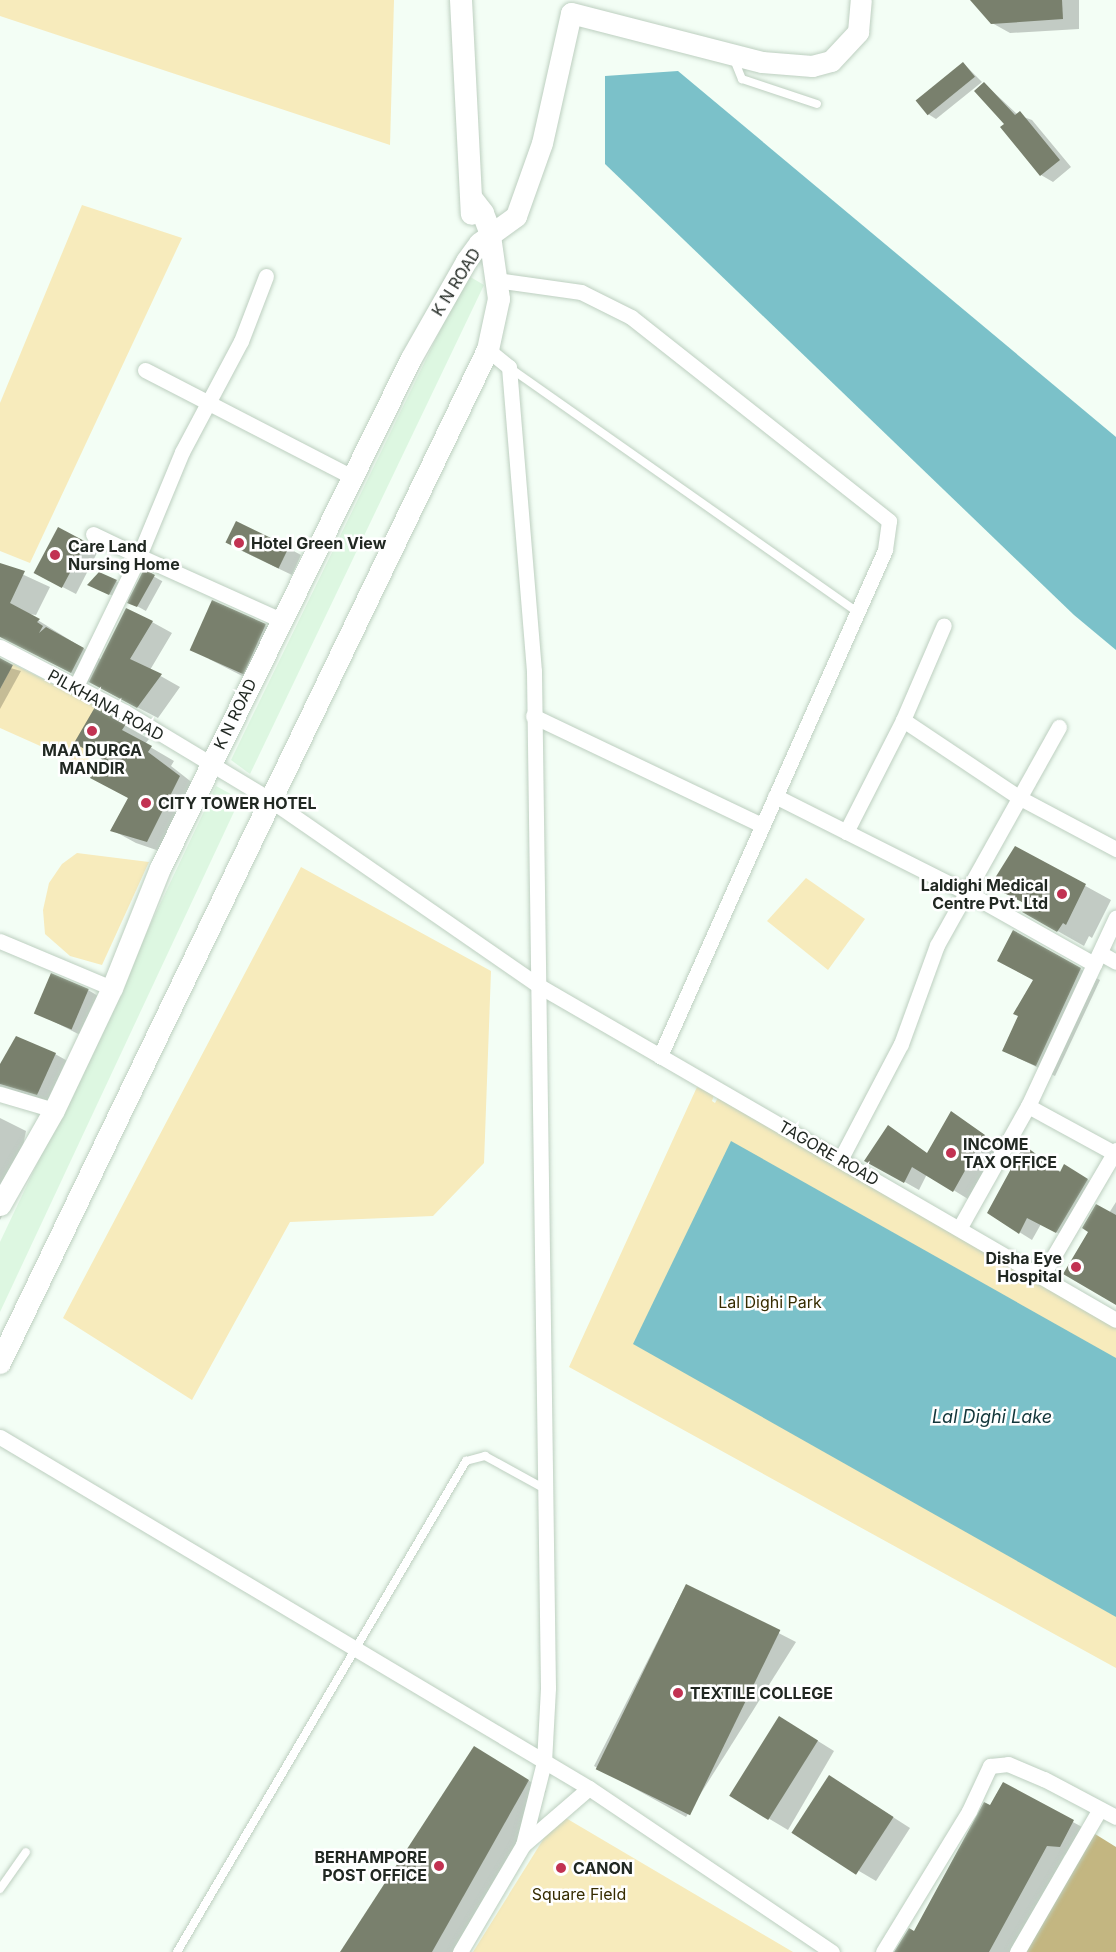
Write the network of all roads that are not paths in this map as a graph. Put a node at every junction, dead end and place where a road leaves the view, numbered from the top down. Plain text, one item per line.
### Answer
1 (461, 0) edge
2 (861, 0) edge
3 (571, 7) edge
4 (732, 55) junction
5 (817, 104) dead end
6 (485, 239) junction
7 (494, 272) junction
8 (266, 276) dead end
9 (488, 350) junction
10 (509, 367) junction
11 (145, 370) dead end
12 (208, 403) junction
13 (352, 477) junction
14 (93, 534) dead end
15 (139, 556) junction
16 (857, 612) junction
17 (281, 620) junction
18 (944, 625) dead end
19 (0, 647) edge
20 (76, 686) junction
21 (533, 716) junction
22 (903, 720) junction
23 (1059, 727) dead end
24 (210, 765) junction
25 (775, 796) junction
26 (1020, 798) junction
27 (269, 799) junction
28 (762, 825) junction
29 (846, 832) junction
30 (1116, 849) edge
31 (968, 893) junction
32 (1116, 917) edge
33 (0, 941) edge
34 (1097, 959) junction
35 (1116, 962) edge
36 (541, 987) junction
37 (112, 988) junction
38 (660, 1056) junction
39 (0, 1094) edge
40 (1028, 1106) junction
41 (54, 1110) junction
42 (1116, 1153) edge
43 (840, 1160) junction
44 (0, 1205) edge
45 (960, 1227) junction
46 (1042, 1276) junction
47 (1114, 1316) edge
48 (0, 1364) edge
49 (0, 1437) edge
50 (545, 1489) junction
51 (354, 1648) junction
52 (544, 1762) junction
53 (589, 1788) junction
54 (1100, 1809) junction
55 (1116, 1817) edge
56 (523, 1845) junction
57 (26, 1852) dead end
58 (0, 1889) edge
59 (177, 1952) edge
60 (460, 1952) edge
61 (832, 1952) edge
62 (883, 1952) edge
63 (1017, 1952) edge

1 - 6 main road
2 - 4 street
3 - 4 street
3 - 6 street
4 - 5 lane
6 - 7 main road
6 - 13 street, K N ROAD
7 - 9 main road
7 - 16 street
8 - 12 street
9 - 10 street
9 - 27 main road
10 - 16 lane
10 - 21 street
11 - 12 street
12 - 13 street
12 - 15 street
13 - 17 street, K N ROAD
14 - 15 street
15 - 17 street
15 - 20 street
16 - 25 street
17 - 24 street, K N ROAD
18 - 22 street
19 - 20 street, PILKHANA ROAD
20 - 24 street, PILKHANA ROAD
21 - 28 street
21 - 36 street
22 - 26 street
22 - 29 street
23 - 26 street
24 - 27 street, PILKHANA ROAD
24 - 37 street, K N ROAD
25 - 28 street
25 - 29 street
26 - 30 street
26 - 31 street
27 - 36 street, TAGORE ROAD
27 - 48 main road
28 - 38 street
29 - 31 street
31 - 34 street
31 - 43 street
32 - 34 street
33 - 37 street
34 - 35 street
34 - 40 street
36 - 38 street, TAGORE ROAD
36 - 50 street
37 - 41 street, K N ROAD
38 - 43 street, TAGORE ROAD
39 - 41 street
40 - 42 street
40 - 45 street
41 - 44 street, K N ROAD
42 - 46 street
43 - 45 street, TAGORE ROAD
45 - 46 street, TAGORE ROAD
46 - 47 street, TAGORE ROAD
49 - 51 street
50 - 51 lane
50 - 52 street
51 - 52 street
51 - 59 lane
52 - 53 street
52 - 56 street
53 - 56 street
53 - 61 street
54 - 55 street
54 - 62 street
54 - 63 street
56 - 60 street
57 - 58 lane

